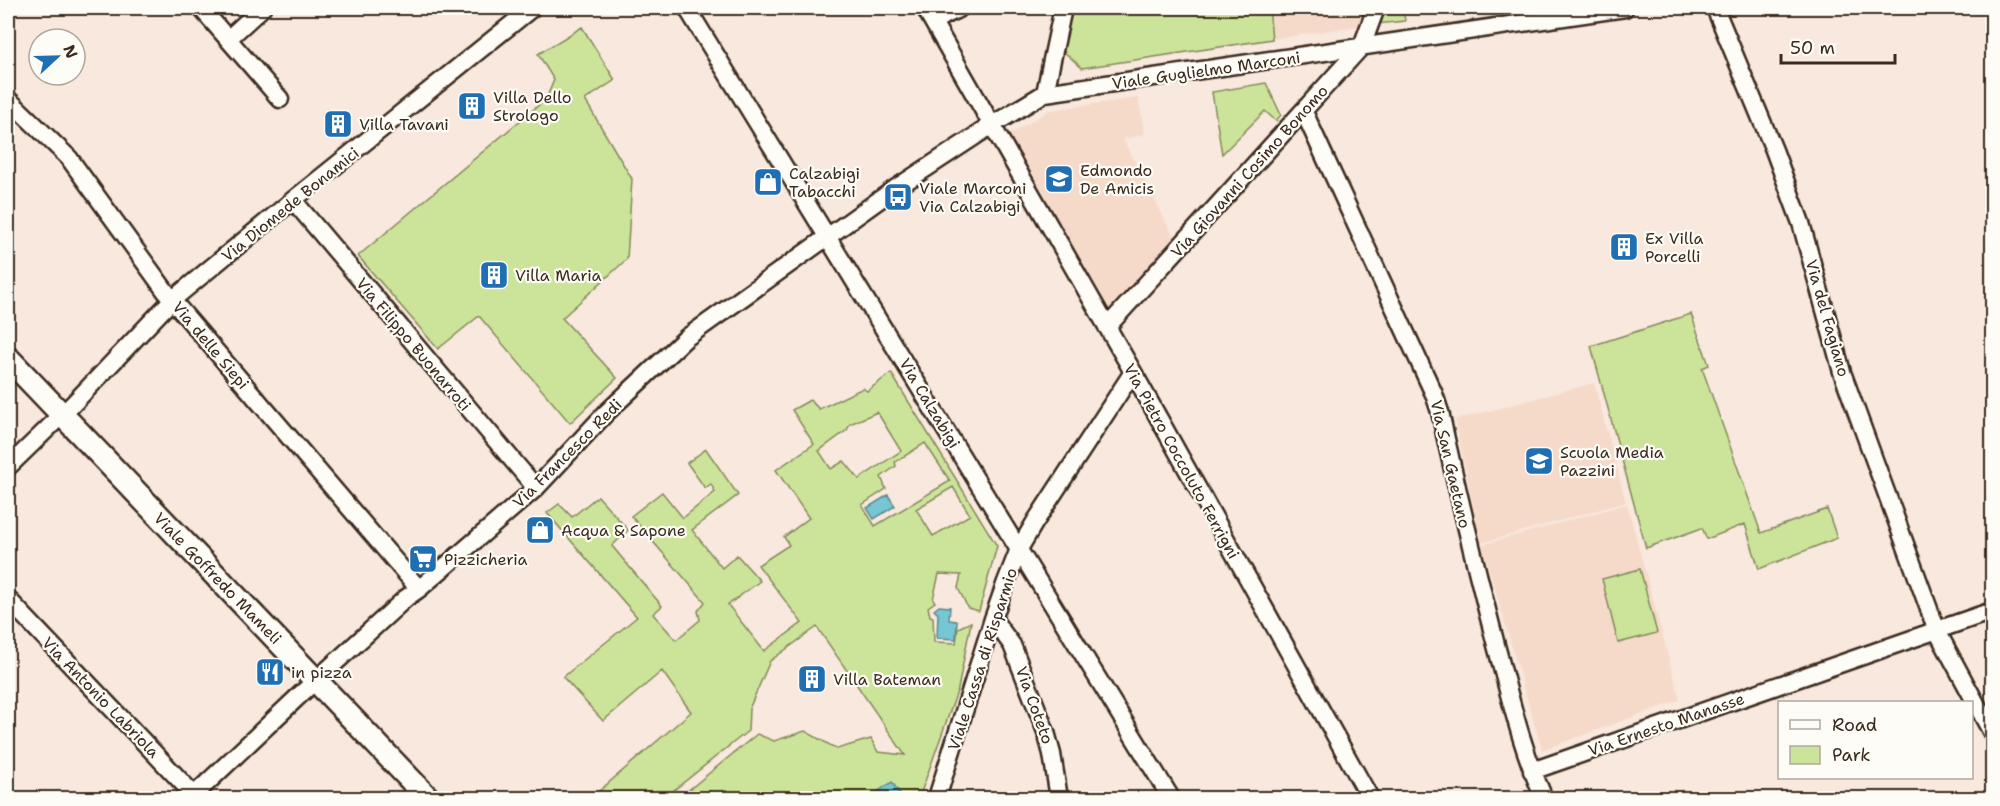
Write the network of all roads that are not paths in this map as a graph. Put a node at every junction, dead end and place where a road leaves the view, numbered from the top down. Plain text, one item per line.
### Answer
1 (201, 8) edge
2 (262, 8) edge
3 (532, 8) edge
4 (960, 8) edge
5 (1063, 8) edge
6 (1376, 8) edge
7 (1625, 8) edge
8 (1715, 8) edge
9 (690, 9) edge
10 (929, 14) edge
11 (229, 38) junction
12 (1362, 46) junction
13 (1045, 93) junction
14 (8, 99) edge
15 (280, 99) dead end
16 (1304, 112) junction
17 (992, 124) junction
18 (293, 200) junction
19 (828, 237) junction
20 (172, 300) junction
21 (1107, 327) junction
22 (8, 358) edge
23 (1133, 372) junction
24 (62, 415) junction
25 (8, 467) edge
26 (536, 488) junction
27 (1019, 549) junction
28 (419, 590) junction
29 (8, 599) edge
30 (1992, 611) edge
31 (993, 619) junction
32 (1937, 631) junction
33 (316, 681) junction
34 (1992, 733) edge
35 (1532, 771) junction
36 (193, 797) edge
37 (428, 798) edge
38 (937, 798) edge
39 (1059, 798) edge
40 (1171, 798) edge
41 (1370, 798) edge
42 (1544, 798) edge

1 - 11 street
2 - 11 street
3 - 18 street, Via Diomede Bonamici
4 - 10 street
5 - 13 street
6 - 12 street, Via Giovanni Cosimo Bonomo
7 - 12 street, Viale Guglielmo Marconi
8 - 32 street, Via del Fagiano
9 - 19 street, Via Calzabigi
10 - 17 street, Via Pietro Coccoluto Ferrigni
11 - 15 street
12 - 13 street, Viale Guglielmo Marconi
12 - 16 street, Via Giovanni Cosimo Bonomo
13 - 17 street, Viale Guglielmo Marconi
14 - 20 street, Via delle Siepi
16 - 21 street, Via Giovanni Cosimo Bonomo
16 - 35 street, Via San Gaetano
17 - 19 street, Viale Guglielmo Marconi
17 - 21 street, Via Pietro Coccoluto Ferrigni
18 - 20 street, Via Diomede Bonamici
18 - 26 street, Via Filippo Buonarroti
19 - 26 street, Via Francesco Redi
19 - 27 street, Via Calzabigi
20 - 24 street, Via Diomede Bonamici
20 - 28 street, Via delle Siepi
21 - 23 street, Via Pietro Coccoluto Ferrigni
22 - 24 street, Viale Goffredo Mameli
23 - 27 street, Viale Cassa di Risparmio
23 - 41 street, Via Pietro Coccoluto Ferrigni
24 - 25 street, Via Diomede Bonamici
24 - 33 street, Viale Goffredo Mameli
26 - 28 street, Via Francesco Redi
27 - 31 street, Viale Cassa di Risparmio
27 - 40 street, Via Calzabigi
28 - 33 street, Via Francesco Redi
29 - 36 street, Via Antonio Labriola
30 - 32 street
31 - 38 street, Viale Cassa di Risparmio
31 - 39 street, Via Coteto
32 - 34 street, Via del Fagiano
32 - 35 street, Via Ernesto Manasse
33 - 36 street, Via Francesco Redi
33 - 37 street, Viale Goffredo Mameli
35 - 42 street, Via San Gaetano

